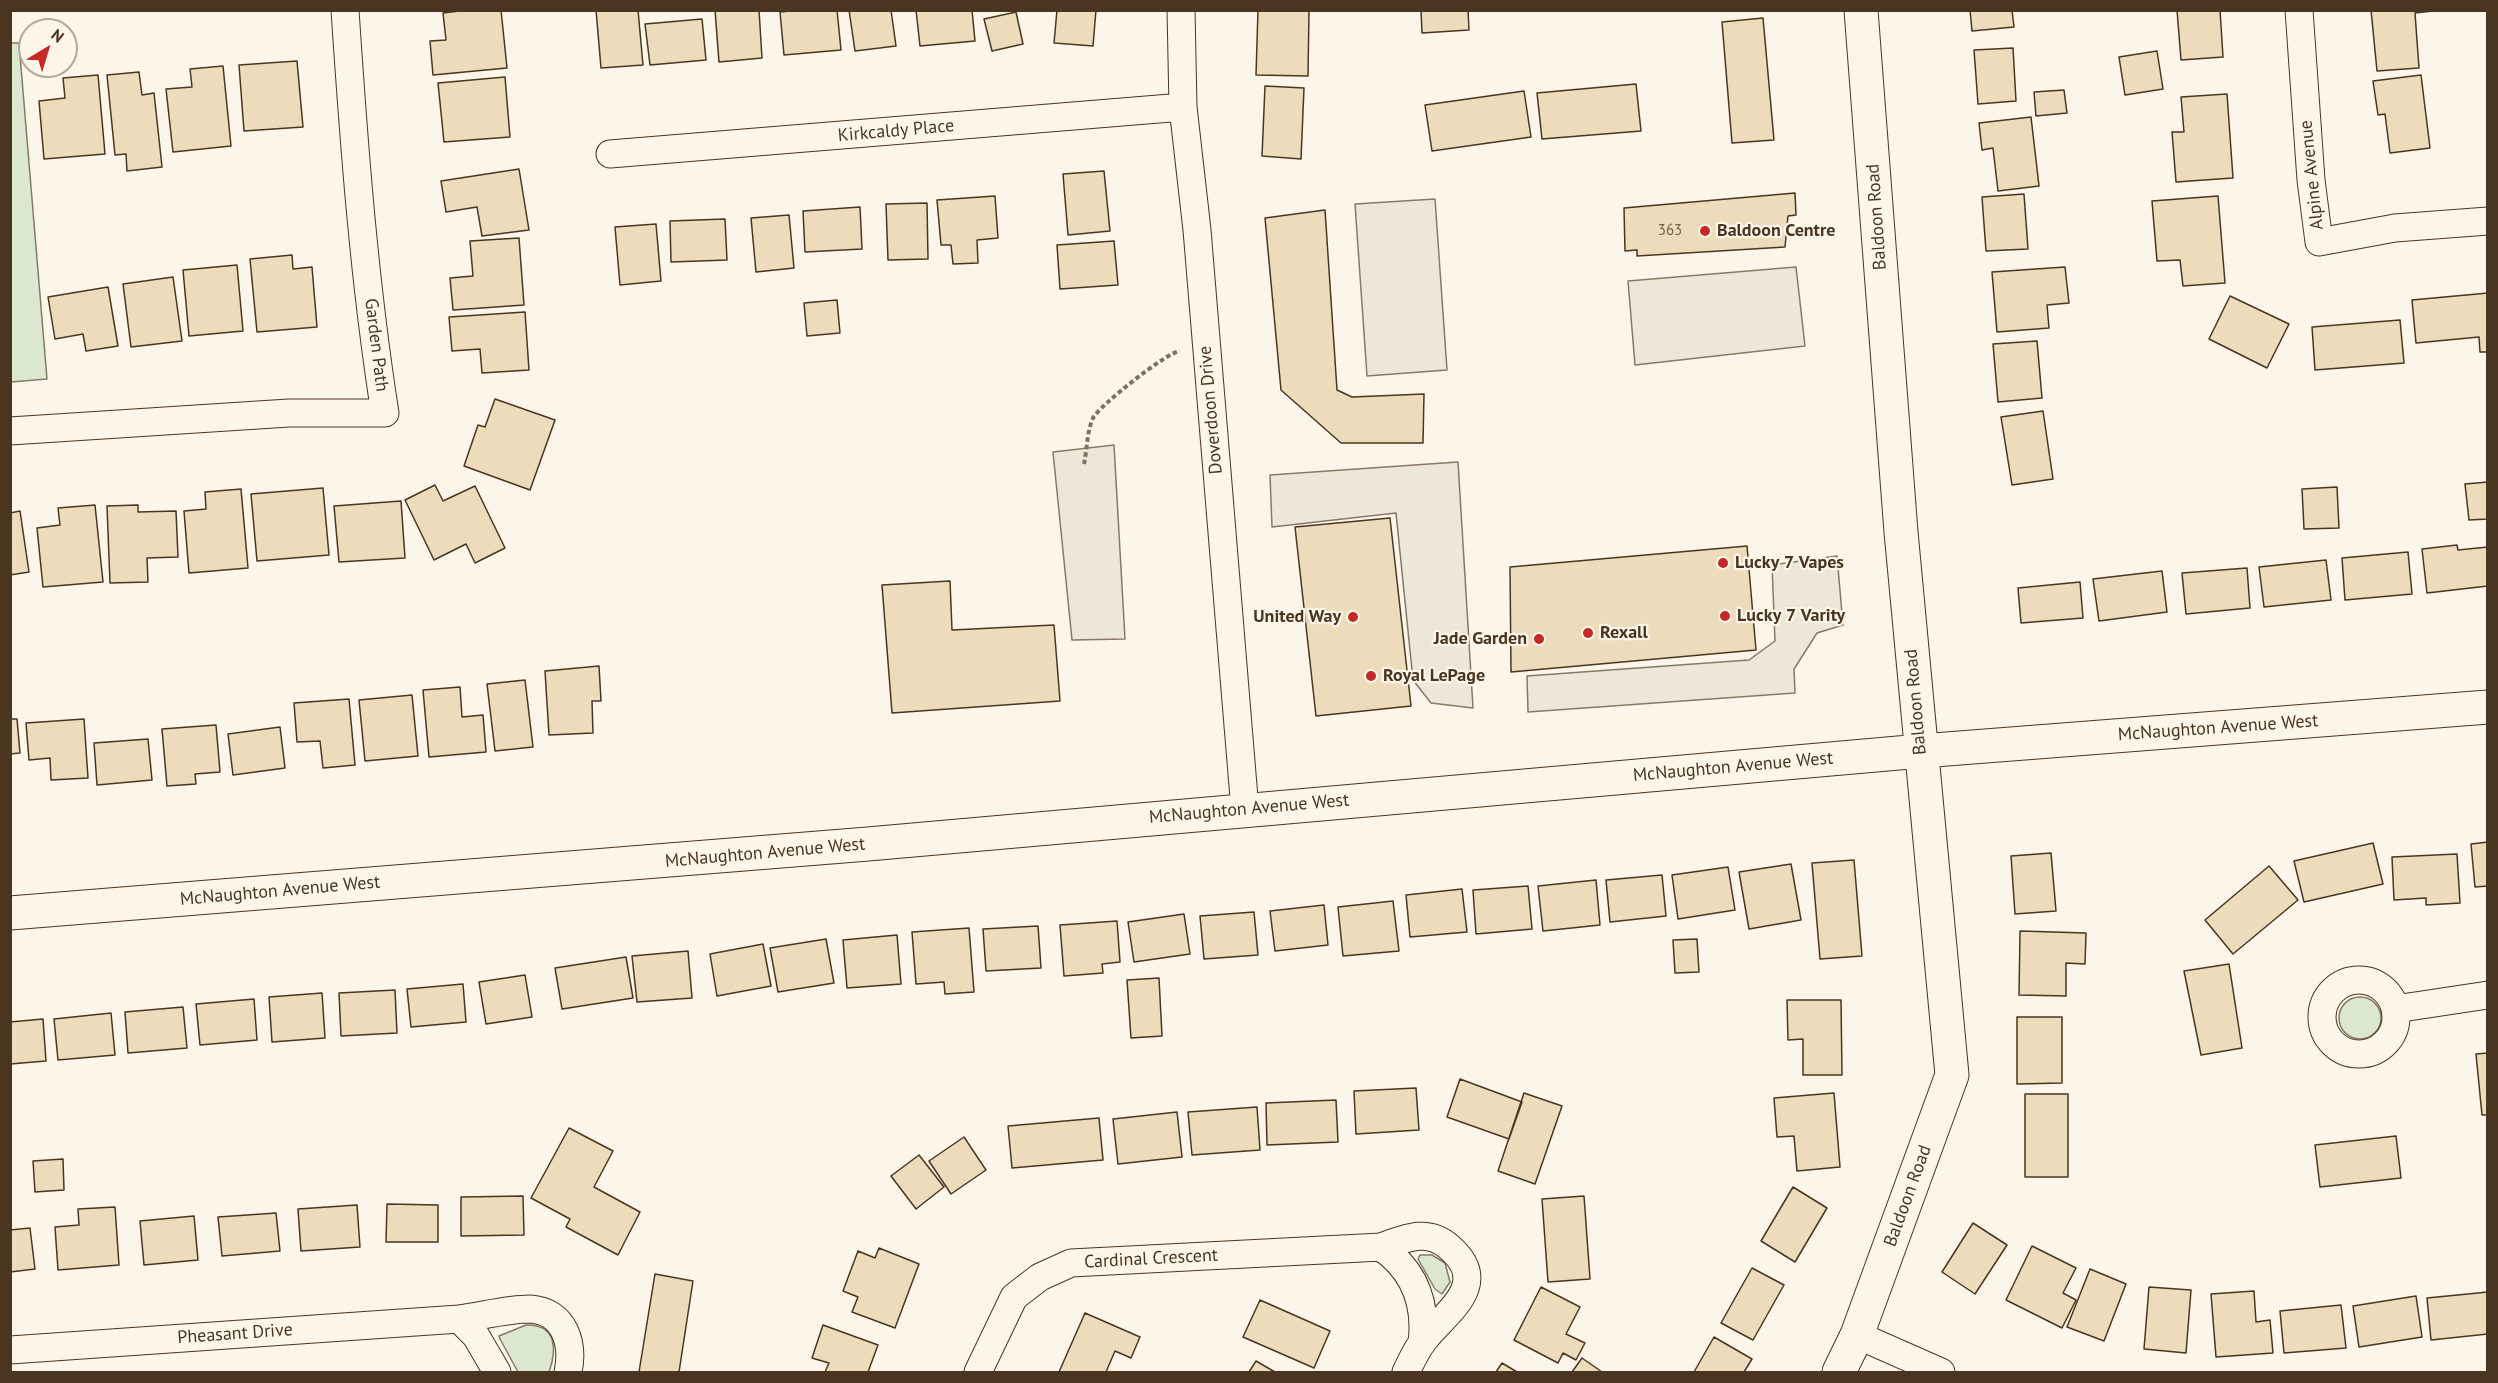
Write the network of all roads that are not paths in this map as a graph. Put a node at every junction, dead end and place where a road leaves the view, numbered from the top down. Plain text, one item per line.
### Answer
1 (345, 10) edge
2 (1181, 10) edge
3 (1861, 10) edge
4 (2299, 10) edge
5 (1183, 107) junction
6 (610, 154) dead end
7 (2487, 220) edge
8 (10, 431) edge
9 (2487, 706) edge
10 (1921, 751) junction
11 (1245, 810) junction
12 (10, 913) edge
13 (2487, 995) edge
14 (2395, 1009) dead end
15 (1381, 1246) junction
16 (459, 1319) junction
17 (1857, 1335) junction
18 (1422, 1342) junction
19 (10, 1350) edge
20 (497, 1372) edge
21 (568, 1372) edge
22 (978, 1372) edge
23 (1406, 1372) edge
24 (1839, 1372) edge
25 (1941, 1372) edge

1 - 8 street, Garden Path
2 - 5 street, Doverdoon Drive
3 - 10 main road, Baldoon Road
4 - 7 street, Alpine Avenue
5 - 6 street, Kirkcaldy Place
5 - 11 street, Doverdoon Drive
9 - 10 main road, McNaughton Avenue West
10 - 11 main road, McNaughton Avenue West
10 - 17 main road, Baldoon Road
11 - 12 main road, McNaughton Avenue West
13 - 14 street
15 - 18 street, Cardinal Crescent
15 - 18 street, Cardinal Crescent
15 - 22 street, Cardinal Crescent
16 - 19 street, Pheasant Drive
16 - 20 street
16 - 21 street, Pheasant Drive
17 - 24 main road, Baldoon Road
17 - 25 street
18 - 23 street, Cardinal Crescent

